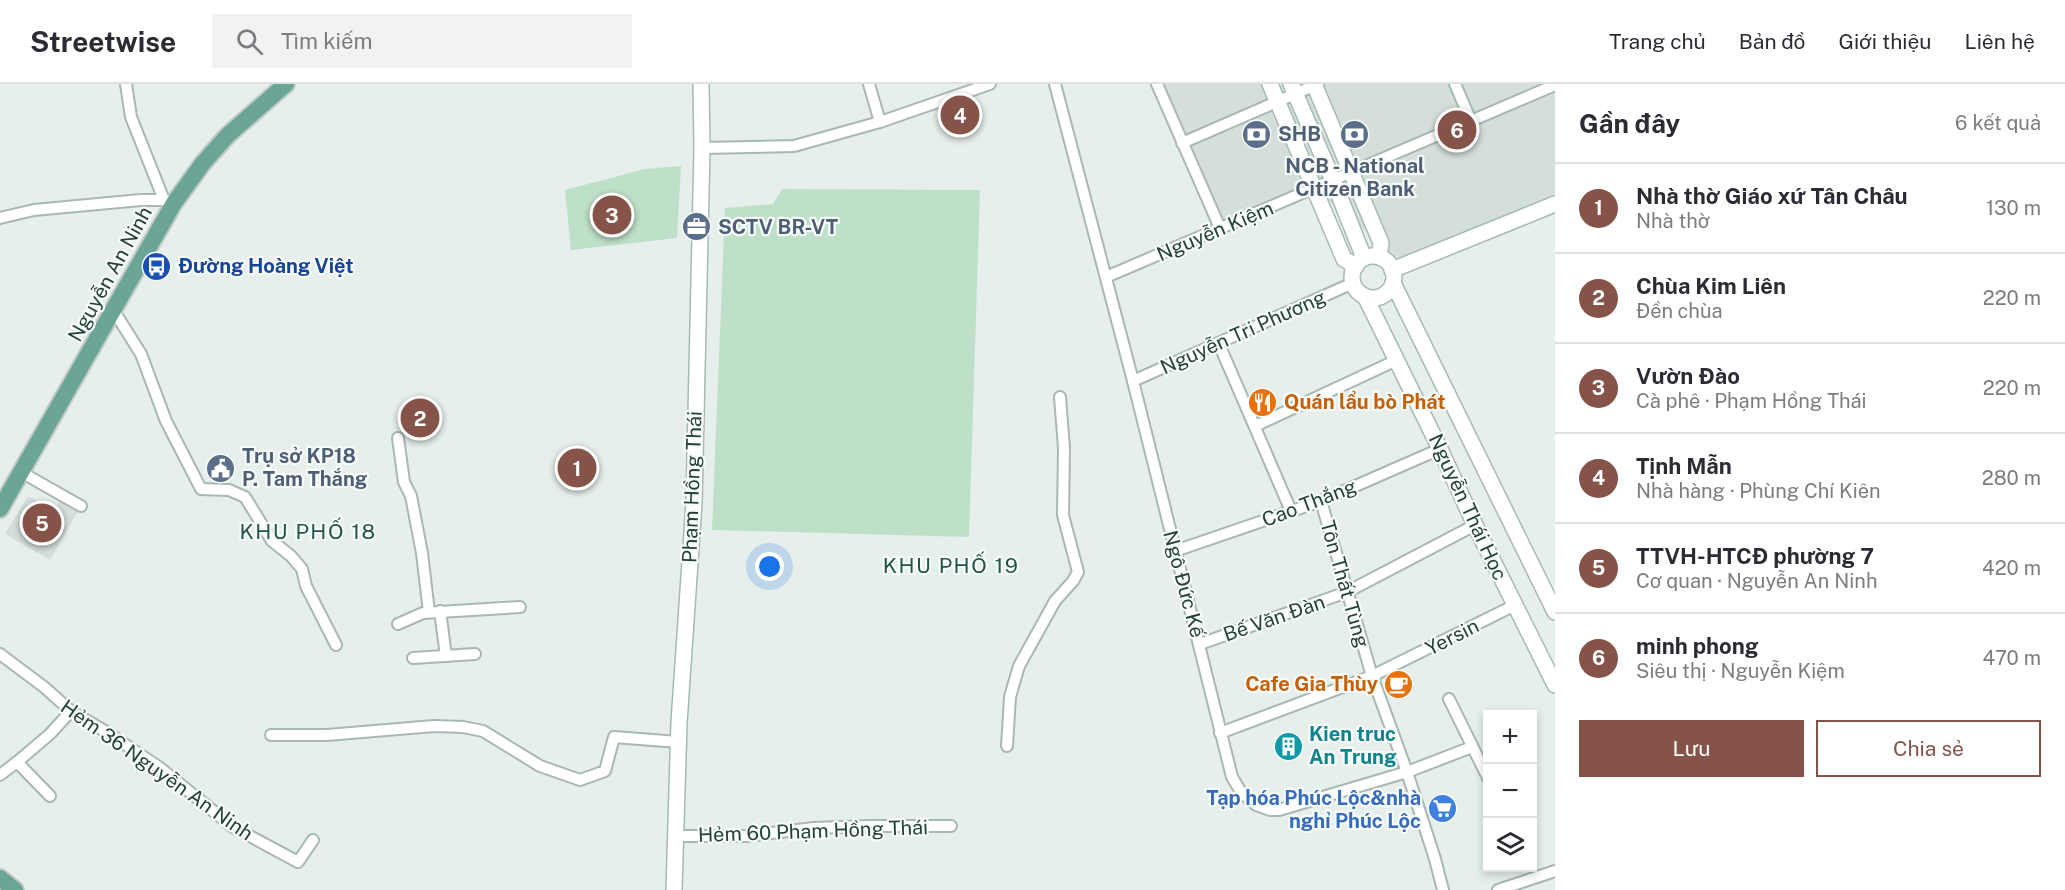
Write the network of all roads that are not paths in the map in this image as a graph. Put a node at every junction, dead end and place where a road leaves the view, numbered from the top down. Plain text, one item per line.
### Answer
1 (126, 84) edge
2 (286, 84) edge
3 (701, 84) edge
4 (869, 84) edge
5 (990, 84) edge
6 (1054, 84) edge
7 (1157, 84) edge
8 (1270, 84) edge
9 (1316, 84) edge
10 (1455, 84) edge
11 (1555, 85) edge
12 (1293, 89) edge
13 (1277, 101) junction
14 (1471, 121) junction
15 (880, 122) junction
16 (1182, 142) junction
17 (702, 148) junction
18 (1350, 173) junction
19 (1333, 180) junction
20 (1314, 189) junction
21 (169, 202) junction
22 (1555, 204) edge
23 (0, 218) edge
24 (1220, 228) junction
25 (1366, 260) junction
26 (1106, 277) junction
27 (1393, 277) junction
28 (1353, 283) junction
29 (1365, 296) junction
30 (114, 311) junction
31 (1219, 344) junction
32 (1397, 360) junction
33 (1133, 381) junction
34 (1060, 397) dead end
35 (1255, 426) junction
36 (398, 438) dead end
37 (1440, 449) junction
38 (21, 472) junction
39 (1321, 501) junction
40 (81, 506) dead end
41 (0, 509) edge
42 (1291, 511) junction
43 (1475, 525) junction
44 (1175, 551) junction
45 (1347, 592) junction
46 (1515, 605) junction
47 (520, 607) dead end
48 (434, 612) junction
49 (1555, 612) edge
50 (398, 624) dead end
51 (1200, 644) junction
52 (336, 645) dead end
53 (0, 654) edge
54 (475, 654) dead end
55 (446, 656) junction
56 (413, 658) dead end
57 (1372, 676) junction
58 (1555, 685) edge
59 (1449, 699) dead end
60 (71, 711) junction
61 (1220, 733) junction
62 (271, 735) dead end
63 (678, 742) junction
64 (1008, 746) dead end
65 (1472, 747) junction
66 (17, 762) junction
67 (1483, 768) edge
68 (1407, 772) junction
69 (0, 775) edge
70 (50, 796) dead end
71 (951, 826) dead end
72 (676, 836) junction
73 (313, 840) dead end
74 (1555, 871) edge
75 (1535, 872) edge
76 (1537, 872) edge
77 (0, 878) edge
78 (15, 890) edge
79 (674, 890) edge
80 (1443, 890) edge
81 (1498, 890) edge

1 - 21 street
2 - 21 main road, Nguyễn An Ninh
3 - 17 main road, Phạm Hồng Thái
4 - 15 street
5 - 15 street
6 - 26 street, Ngô Đức Kế
7 - 16 street
8 - 13 main road
9 - 12 street
9 - 18 main road
10 - 14 street
11 - 14 street, Nguyễn Kiệm
12 - 13 street
12 - 19 main road
13 - 16 street
13 - 20 main road
14 - 18 street, Nguyễn Kiệm
15 - 17 street
16 - 24 street
17 - 63 main road, Phạm Hồng Thái
18 - 19 street, Nguyễn Kiệm
18 - 25 main road
19 - 20 street, Nguyễn Kiệm
19 - 25 main road
20 - 24 street, Nguyễn Kiệm
20 - 25 main road
21 - 23 street
21 - 30 main road, Nguyễn An Ninh
22 - 27 main road
24 - 26 street, Nguyễn Kiệm
25 - 27 main road
25 - 28 main road
26 - 33 street, Ngô Đức Kế
27 - 29 main road
27 - 49 main road, Nguyễn Thái Học
28 - 29 main road
28 - 31 street, Nguyễn Tri Phương
29 - 32 main road, Nguyễn Thái Học
30 - 38 main road, Nguyễn An Ninh
30 - 52 street
31 - 33 street, Nguyễn Tri Phương
31 - 35 street, Tôn Thất Tùng
32 - 35 street
32 - 37 main road, Nguyễn Thái Học
33 - 44 street, Ngô Đức Kế
34 - 64 street
35 - 42 street, Tôn Thất Tùng
36 - 48 street
37 - 39 street, Cao Thắng
37 - 43 main road, Nguyễn Thái Học
38 - 40 street
38 - 41 main road, Nguyễn An Ninh
39 - 42 street, Cao Thắng
39 - 45 street, Tôn Thất Tùng
42 - 44 street, Cao Thắng
43 - 45 street, Bế Văn Đàn
43 - 46 main road, Nguyễn Thái Học
44 - 51 street, Ngô Đức Kế
45 - 51 street, Bế Văn Đàn
45 - 57 street, Tôn Thất Tùng
46 - 57 street, Yersin
46 - 58 main road, Nguyễn Thái Học
47 - 48 street
48 - 50 street
48 - 55 street
51 - 61 street, Ngô Đức Kế
53 - 60 street, Hẻm 36 Nguyễn An Ninh
54 - 55 street
55 - 56 street
57 - 61 street, Yersin
57 - 68 street, Tôn Thất Tùng
59 - 65 street
60 - 66 street
60 - 73 street, Hẻm 36 Nguyễn An Ninh
61 - 68 street, Ngô Đức Kế
62 - 63 street
63 - 72 main road, Phạm Hồng Thái
65 - 67 street
65 - 68 street
66 - 69 street
66 - 70 street
68 - 80 street
71 - 72 street, Hẻm 60 Phạm Hồng Thái
72 - 79 main road, Phạm Hồng Thái
74 - 76 street
75 - 81 street
77 - 78 main road

